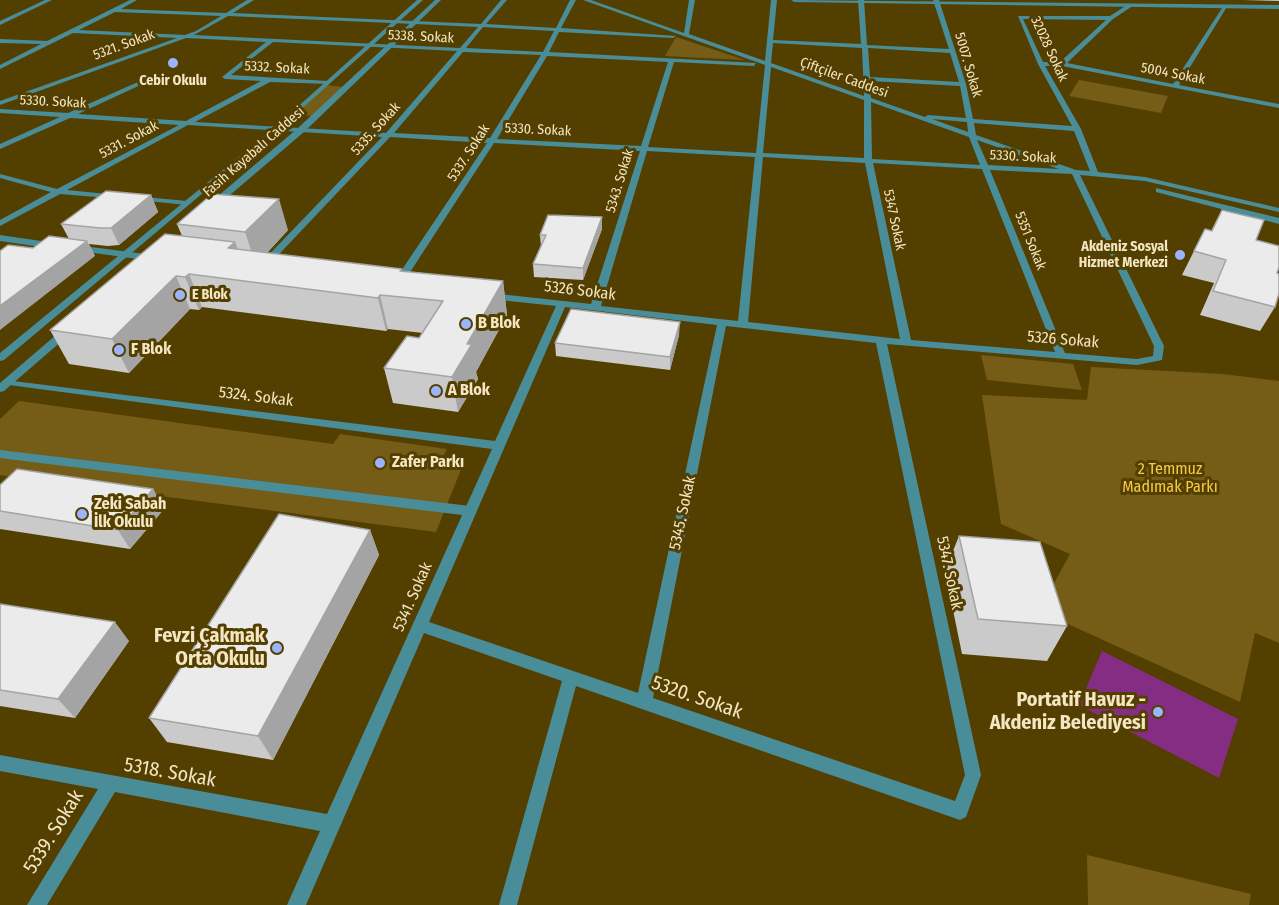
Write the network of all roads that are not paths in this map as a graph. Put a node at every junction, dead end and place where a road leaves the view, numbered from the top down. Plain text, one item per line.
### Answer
1 (49, 0) edge
2 (134, 0) edge
3 (251, 0) edge
4 (420, 0) edge
5 (438, 0) edge
6 (504, 0) edge
7 (573, 0) edge
8 (586, 0) edge
9 (692, 0) edge
10 (774, 0) edge
11 (794, 0) edge
12 (936, 0) edge
13 (861, 1) edge
14 (1040, 2) edge
15 (1110, 2) edge
16 (1129, 6) junction
17 (1226, 6) junction
18 (1279, 7) edge
19 (114, 10) junction
20 (229, 15) junction
21 (1111, 18) junction
22 (396, 21) junction
23 (415, 22) junction
24 (0, 23) edge
25 (482, 25) junction
26 (558, 29) junction
27 (73, 31) junction
28 (186, 35) junction
29 (686, 36) junction
30 (0, 41) edge
31 (271, 41) junction
32 (769, 41) junction
33 (48, 43) junction
34 (369, 46) junction
35 (388, 47) junction
36 (865, 47) junction
37 (460, 51) junction
38 (952, 51) junction
39 (544, 56) junction
40 (671, 61) junction
41 (1041, 64) junction
42 (1062, 64) junction
43 (767, 65) junction
44 (0, 67) edge
45 (867, 79) junction
46 (147, 80) dead end
47 (270, 80) junction
48 (327, 83) junction
49 (963, 84) junction
50 (1174, 87) junction
51 (866, 100) junction
52 (0, 103) edge
53 (1279, 106) edge
54 (0, 111) edge
55 (73, 115) junction
56 (909, 115) junction
57 (970, 120) junction
58 (193, 122) junction
59 (276, 129) junction
60 (1077, 129) junction
61 (301, 130) junction
62 (389, 134) junction
63 (973, 138) junction
64 (493, 139) junction
65 (0, 147) edge
66 (645, 147) junction
67 (759, 153) junction
68 (868, 159) junction
69 (986, 167) junction
70 (1075, 172) junction
71 (1094, 172) junction
72 (0, 176) edge
73 (59, 192) junction
74 (187, 202) junction
75 (1279, 210) edge
76 (205, 212) edge
77 (1279, 221) edge
78 (0, 223) edge
79 (0, 238) edge
80 (124, 255) junction
81 (144, 265) edge
82 (271, 271) edge
83 (386, 283) edge
84 (397, 285) junction
85 (409, 286) edge
86 (480, 294) edge
87 (562, 304) junction
88 (595, 308) junction
89 (76, 323) edge
90 (722, 323) junction
91 (743, 325) junction
92 (881, 340) junction
93 (906, 343) junction
94 (1061, 355) junction
95 (0, 358) edge
96 (4, 385) edge
97 (500, 446) junction
98 (0, 454) edge
99 (471, 511) junction
100 (420, 625) junction
101 (571, 677) junction
102 (644, 702) junction
103 (0, 763) edge
104 (111, 783) junction
105 (960, 811) joint
106 (332, 824) junction
107 (36, 905) edge
108 (296, 905) edge
109 (508, 905) edge

1 - 24 street
2 - 19 street
3 - 20 street, 5321. Sokak
4 - 22 street, Fasih Kayabalı Caddesi
5 - 23 street, Fasih Kayabalı Caddesi
6 - 25 street, 5335. Sokak
7 - 26 street, 5337. Sokak
8 - 29 street, Çiftçiler Caddesi
9 - 29 street
10 - 32 street
11 - 13 street
12 - 13 street
12 - 14 street
12 - 38 street, 5007. Sokak
13 - 36 street, 5347 Sokak
14 - 15 street
15 - 16 street
16 - 17 street
16 - 21 street
17 - 18 street
17 - 50 street
19 - 20 street
19 - 27 street
20 - 22 street
20 - 28 street, 5321. Sokak
21 - 41 street, 32028 Sokak
21 - 42 street
22 - 23 street
22 - 34 street, Fasih Kayabalı Caddesi
23 - 25 street
23 - 35 street, Fasih Kayabalı Caddesi
25 - 26 street
25 - 37 street, 5335. Sokak
26 - 29 street
26 - 39 street, 5337. Sokak
27 - 28 street, 5338. Sokak
27 - 33 street
28 - 31 street, 5338. Sokak
28 - 52 street, 5321. Sokak
29 - 43 street, Çiftçiler Caddesi
30 - 33 street
31 - 34 street, 5338. Sokak
31 - 47 street, 5332. Sokak
32 - 36 street
32 - 43 street
33 - 44 street
34 - 35 street, 5338. Sokak
34 - 48 street, Fasih Kayabalı Caddesi
35 - 37 street, 5338. Sokak
35 - 61 street, Fasih Kayabalı Caddesi
36 - 38 street
36 - 45 street, 5347 Sokak
37 - 39 street, 5338. Sokak
37 - 62 street, 5335. Sokak
38 - 49 street, 5007. Sokak
39 - 40 street, 5338. Sokak
39 - 64 street, 5337. Sokak
40 - 43 street, 5338. Sokak
40 - 66 street, 5343. Sokak
41 - 42 street, 5004 Sokak
41 - 60 street, 32028 Sokak
42 - 50 street, 5004 Sokak
43 - 51 street, Çiftçiler Caddesi
43 - 67 street
45 - 49 street
45 - 51 street, 5347 Sokak
46 - 55 street
47 - 48 street, 5332. Sokak
47 - 58 street, 5331. Sokak
48 - 59 street, Fasih Kayabalı Caddesi
49 - 57 street, 5007. Sokak
50 - 53 street, 5004 Sokak
51 - 56 street, Çiftçiler Caddesi
51 - 68 street, 5347 Sokak
54 - 55 street, 5330. Sokak
55 - 58 street, 5330. Sokak
55 - 65 street
56 - 57 street
56 - 63 street, Çiftçiler Caddesi
57 - 60 street
57 - 63 street, 5007. Sokak
58 - 59 street, 5330. Sokak
58 - 73 street, 5331. Sokak
59 - 61 street, 5330. Sokak
59 - 74 street, Fasih Kayabalı Caddesi
60 - 71 street, 32028 Sokak
61 - 62 street, 5330. Sokak
61 - 76 street, Fasih Kayabalı Caddesi
62 - 64 street, 5330. Sokak
62 - 82 street, 5335. Sokak
63 - 69 street, 5351 Sokak
63 - 70 street, Çiftçiler Caddesi
64 - 66 street, 5330. Sokak
64 - 84 street, 5337. Sokak
66 - 67 street, 5330. Sokak
66 - 88 street, 5343. Sokak
67 - 68 street, 5330. Sokak
67 - 91 street
68 - 69 street, 5330. Sokak
68 - 93 street, 5347 Sokak
69 - 70 street, 5330. Sokak
69 - 94 street, 5351 Sokak
70 - 71 street, Çiftçiler Caddesi
70 - 94 street, 5326 Sokak
71 - 75 street, Çiftçiler Caddesi
71 - 77 street, Çiftçiler Caddesi
72 - 73 street
73 - 74 street
73 - 78 street, 5331. Sokak
74 - 80 street, Fasih Kayabalı Caddesi
79 - 80 street
80 - 81 street
80 - 95 street, Fasih Kayabalı Caddesi
83 - 84 street
84 - 85 street
86 - 87 street, 5326 Sokak
87 - 88 street, 5326 Sokak
87 - 97 street, 5341. Sokak
88 - 90 street, 5326 Sokak
89 - 96 street
90 - 91 street, 5326 Sokak
90 - 102 street, 5345. Sokak
91 - 92 street, 5326 Sokak
92 - 93 street, 5326 Sokak
92 - 105 street, 5347. Sokak
93 - 94 street, 5326 Sokak
96 - 97 street, 5324. Sokak
97 - 99 street, 5341. Sokak
98 - 99 street
99 - 100 street, 5341. Sokak
100 - 101 street, 5320. Sokak
100 - 106 street, 5341. Sokak
101 - 102 street, 5320. Sokak
101 - 109 street
102 - 105 street, 5320. Sokak
103 - 104 street, 5318. Sokak
104 - 106 street, 5318. Sokak
104 - 107 street, 5339. Sokak
106 - 108 street, 5341. Sokak

